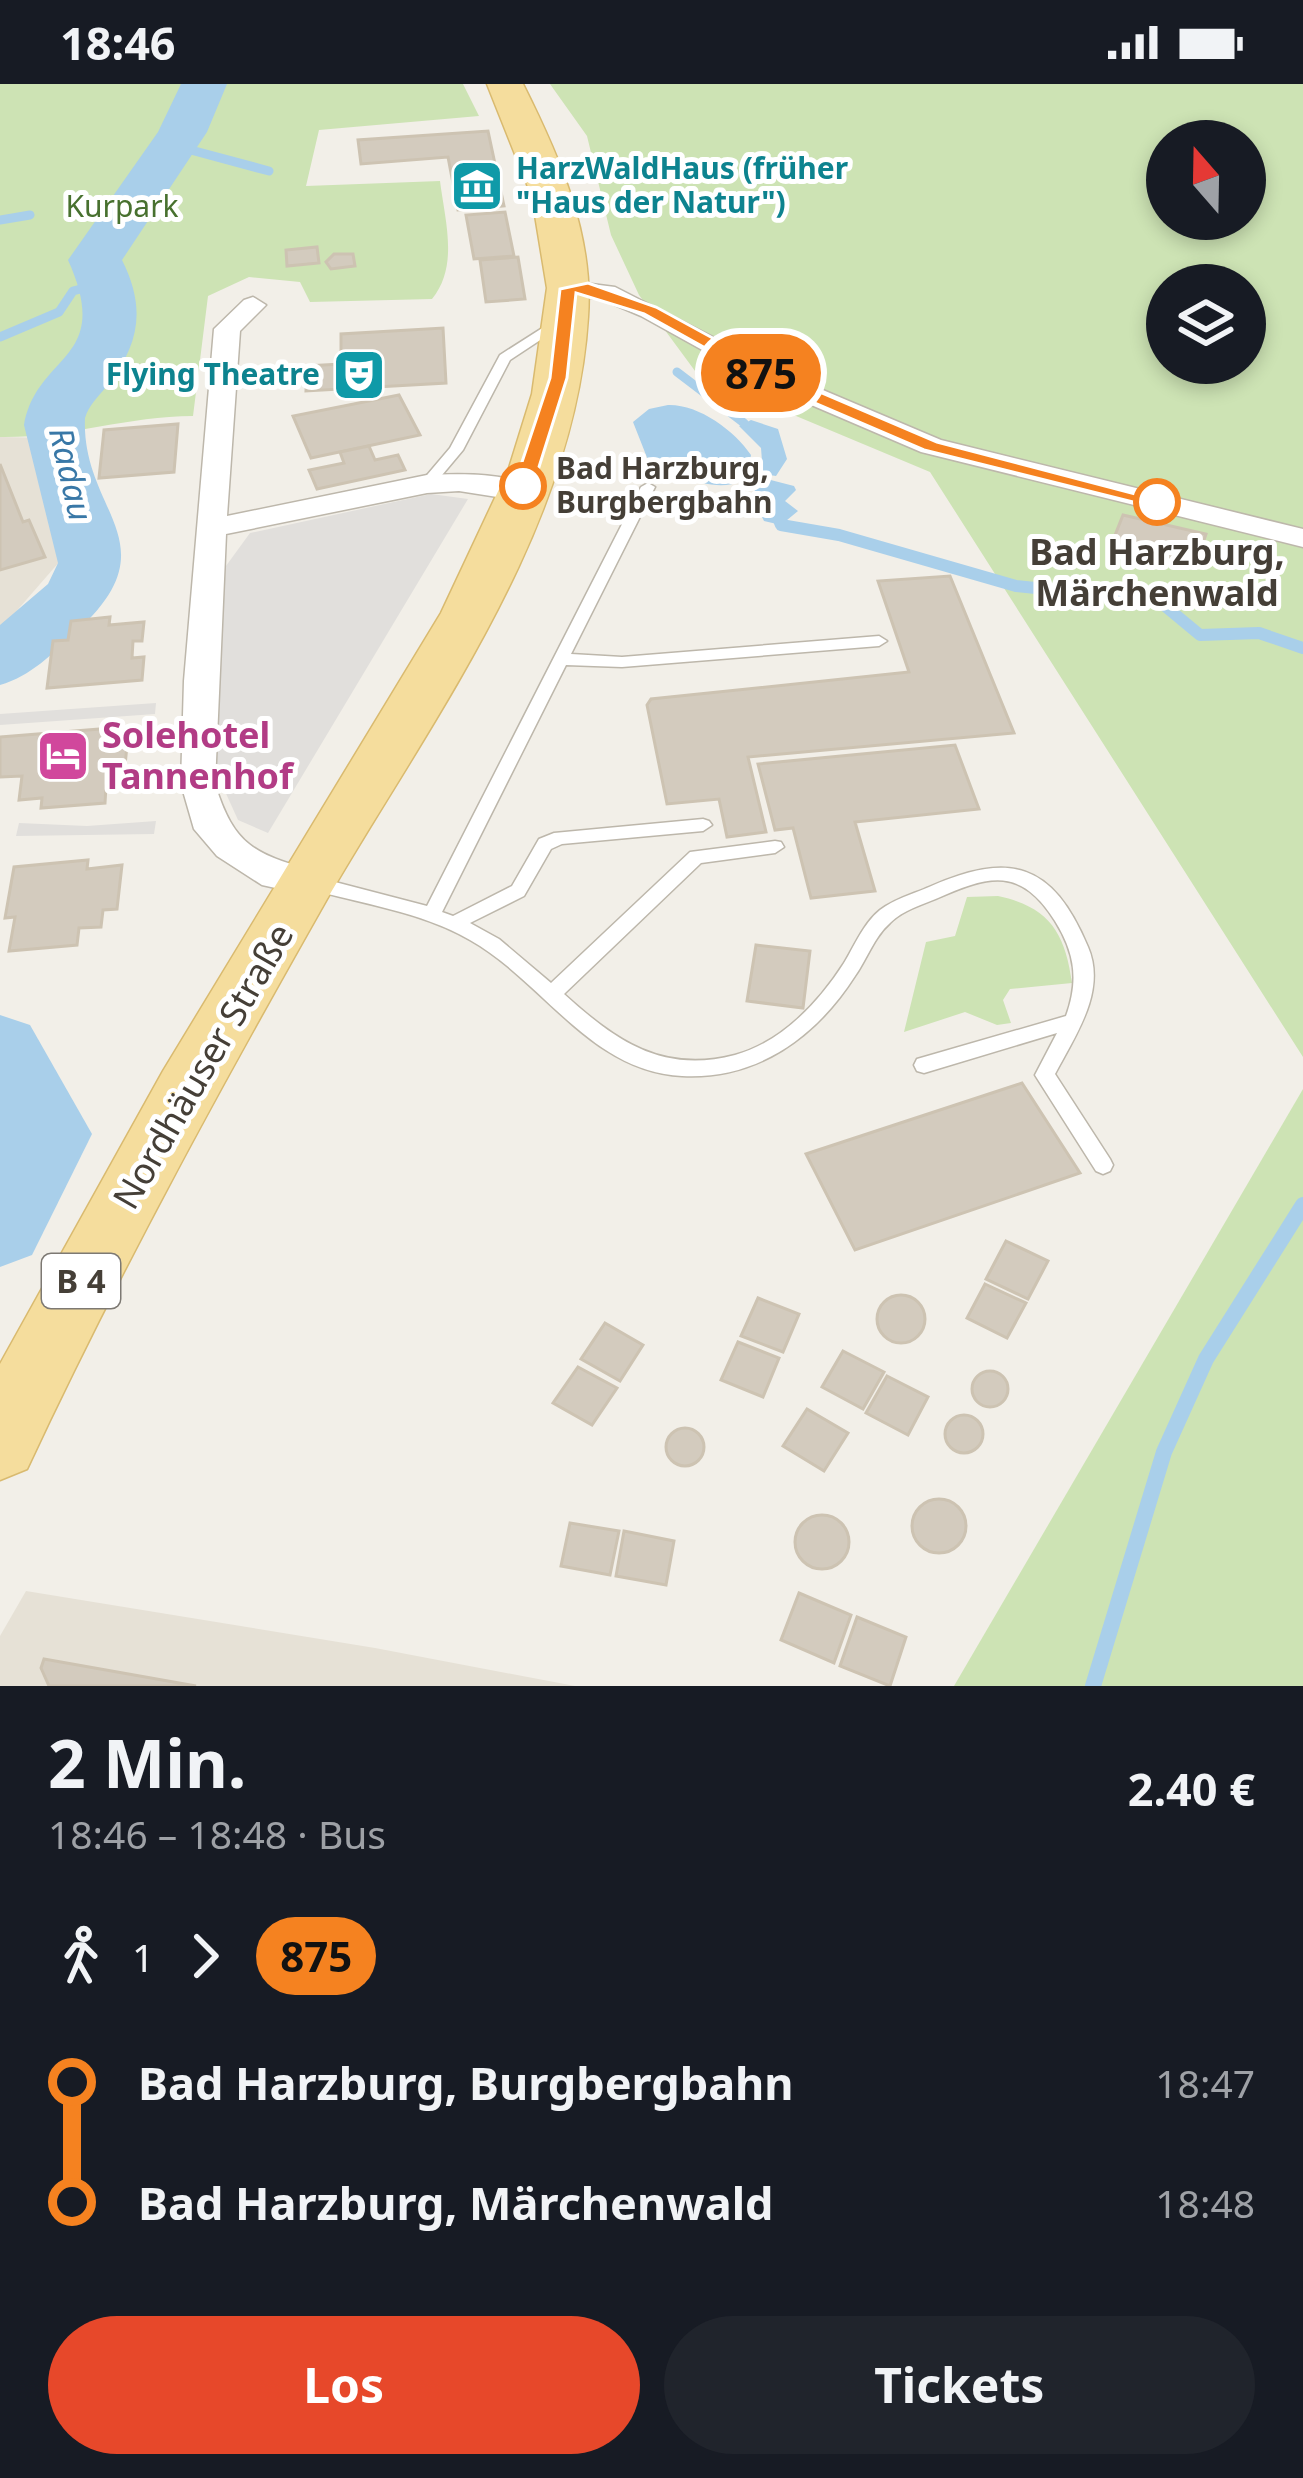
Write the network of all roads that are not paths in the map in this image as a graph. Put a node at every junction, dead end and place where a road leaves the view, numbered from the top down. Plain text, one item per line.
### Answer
1 (505, 84) edge
2 (568, 302) junction
3 (254, 304) dead end
4 (427, 484) junction
5 (648, 487) dead end
6 (521, 492) junction
7 (211, 528) junction
8 (1303, 538) edge
9 (879, 641) dead end
10 (560, 659) junction
11 (703, 826) dead end
12 (775, 848) dead end
13 (307, 882) junction
14 (432, 914) junction
15 (452, 924) junction
16 (551, 994) junction
17 (1073, 1021) junction
18 (924, 1065) dead end
19 (1103, 1165) dead end
20 (0, 1443) edge

1 - 2 main road, Nordhäuser Straße / B 4
2 - 4 lane
2 - 6 main road, Nordhäuser Straße / B 4
2 - 8 street
3 - 7 street, Nordhäuser Straße
4 - 6 street
4 - 7 street
5 - 10 lane
6 - 13 main road, Nordhäuser Straße / B 4
7 - 13 street, Nordhäuser Straße
9 - 10 lane
10 - 14 lane
11 - 15 lane
12 - 16 lane
13 - 14 lane
13 - 20 main road, Nordhäuser Straße / B 4
14 - 15 lane
15 - 16 lane
16 - 17 lane
17 - 18 lane
17 - 19 lane

